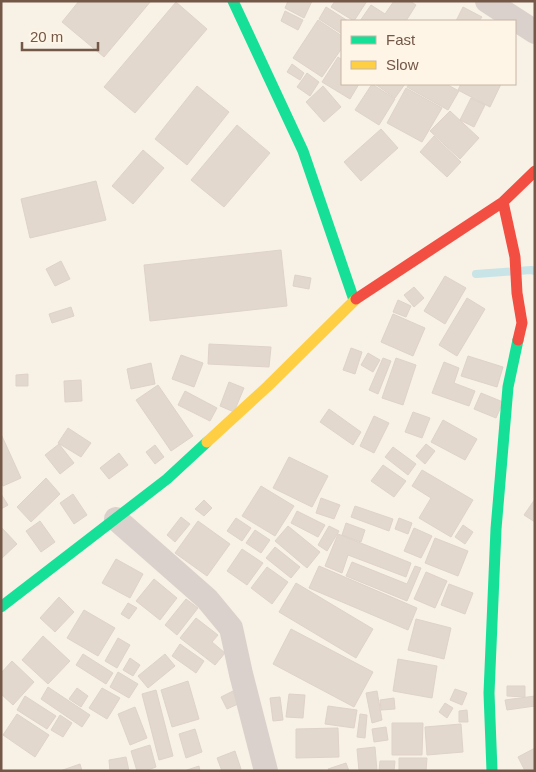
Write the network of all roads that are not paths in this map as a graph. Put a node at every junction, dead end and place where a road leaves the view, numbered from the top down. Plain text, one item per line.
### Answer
1 (487, 1) edge
2 (239, 5) edge
3 (535, 32) edge
4 (535, 171) edge
5 (503, 202) junction
6 (354, 300) junction
7 (116, 519) junction
8 (1, 607) edge
9 (266, 771) edge
10 (492, 771) edge

1 - 3 street
2 - 6 street
4 - 5 street
5 - 6 street
5 - 10 street
6 - 7 street
7 - 8 street
7 - 9 street

